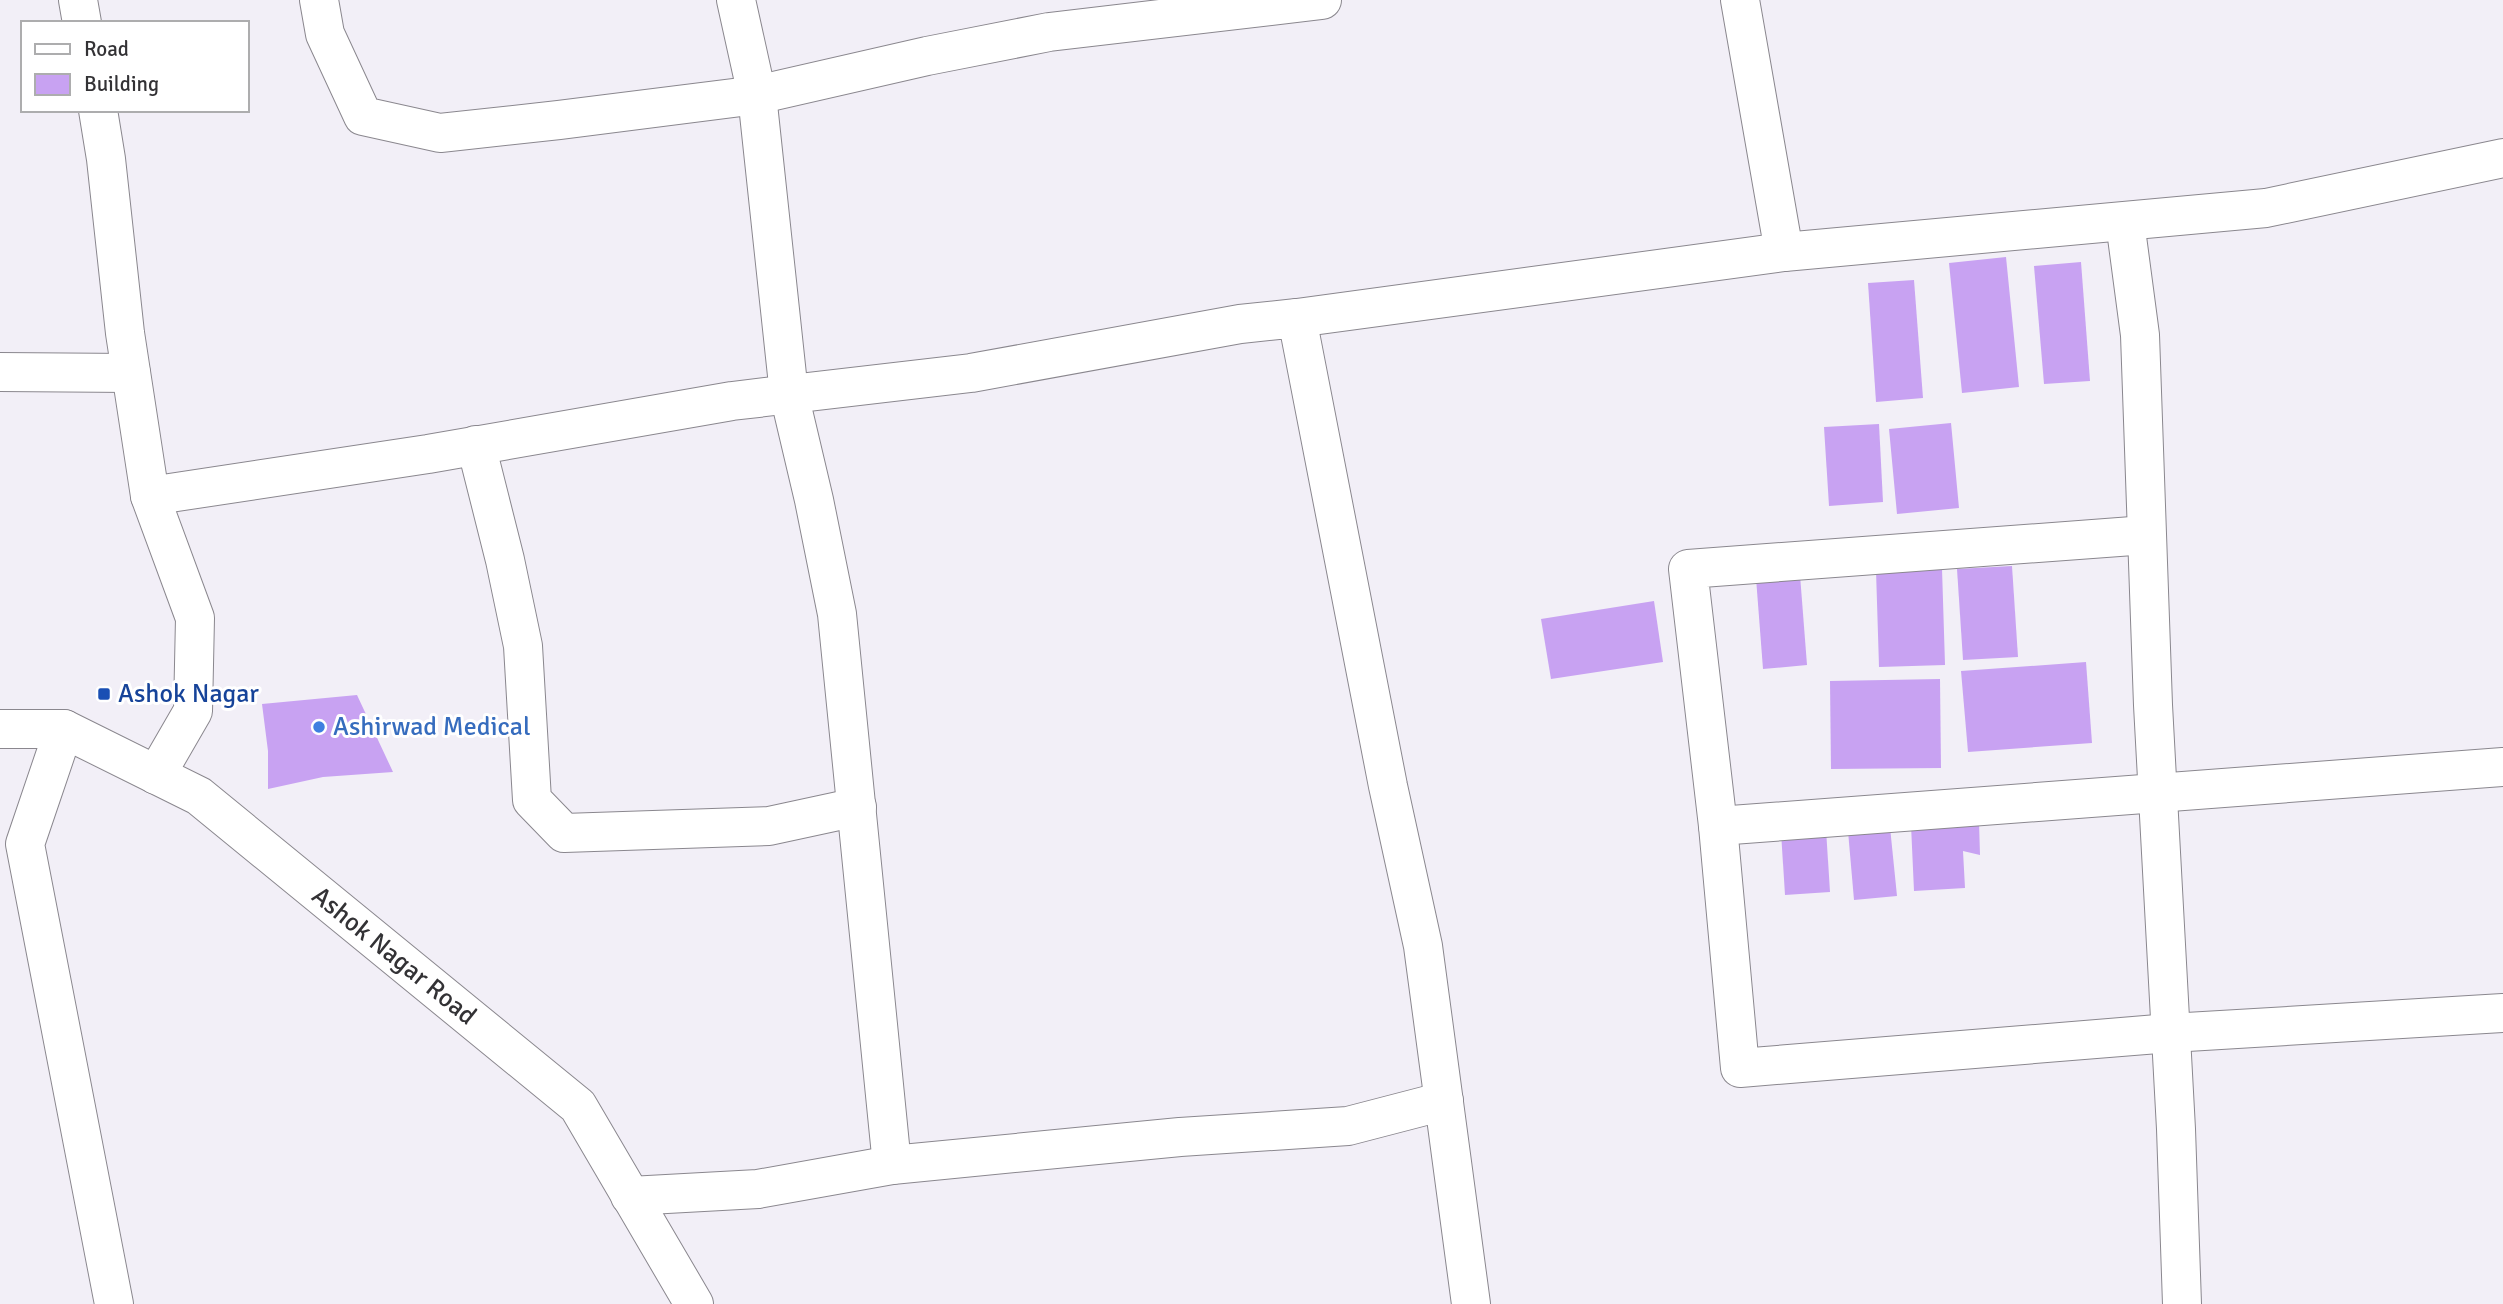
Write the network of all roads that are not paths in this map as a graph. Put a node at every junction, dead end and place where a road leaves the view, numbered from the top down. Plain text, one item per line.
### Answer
1 (78, 0) edge
2 (318, 0) edge
3 (736, 0) edge
4 (1322, 0) edge
5 (1740, 0) edge
6 (82, 21) edge
7 (757, 95) junction
8 (98, 112) edge
9 (2503, 158) edge
10 (2125, 222) junction
11 (1784, 252) junction
12 (1297, 318) junction
13 (0, 372) edge
14 (131, 373) junction
15 (789, 394) junction
16 (476, 445) junction
17 (150, 496) junction
18 (2146, 535) junction
19 (0, 729) edge
20 (64, 729) junction
21 (2503, 766) edge
22 (156, 775) junction
23 (2157, 792) junction
24 (857, 807) junction
25 (1718, 826) junction
26 (2503, 1013) edge
27 (2170, 1033) junction
28 (1444, 1101) junction
29 (892, 1165) junction
30 (630, 1196) junction
31 (114, 1304) edge
32 (694, 1304) edge
33 (1471, 1304) edge
34 (2182, 1304) edge

1 - 6 street
2 - 7 street
3 - 7 street
4 - 7 street
5 - 11 street
7 - 15 street
8 - 14 street
9 - 10 street
10 - 11 street
10 - 18 street
11 - 12 street
12 - 15 street
12 - 28 street
13 - 14 street
14 - 17 street
15 - 16 street
15 - 24 street
16 - 17 street
16 - 24 street
17 - 22 street
18 - 23 street
18 - 25 street
19 - 20 street, Ashok Nagar Road
20 - 22 street, Ashok Nagar Road
20 - 31 street
21 - 23 street
22 - 30 street, Ashok Nagar Road
23 - 25 street
23 - 27 street
24 - 29 street
25 - 27 street
26 - 27 street
27 - 34 street
28 - 29 street
28 - 33 street
29 - 30 street
30 - 32 street, Ashok Nagar Road

